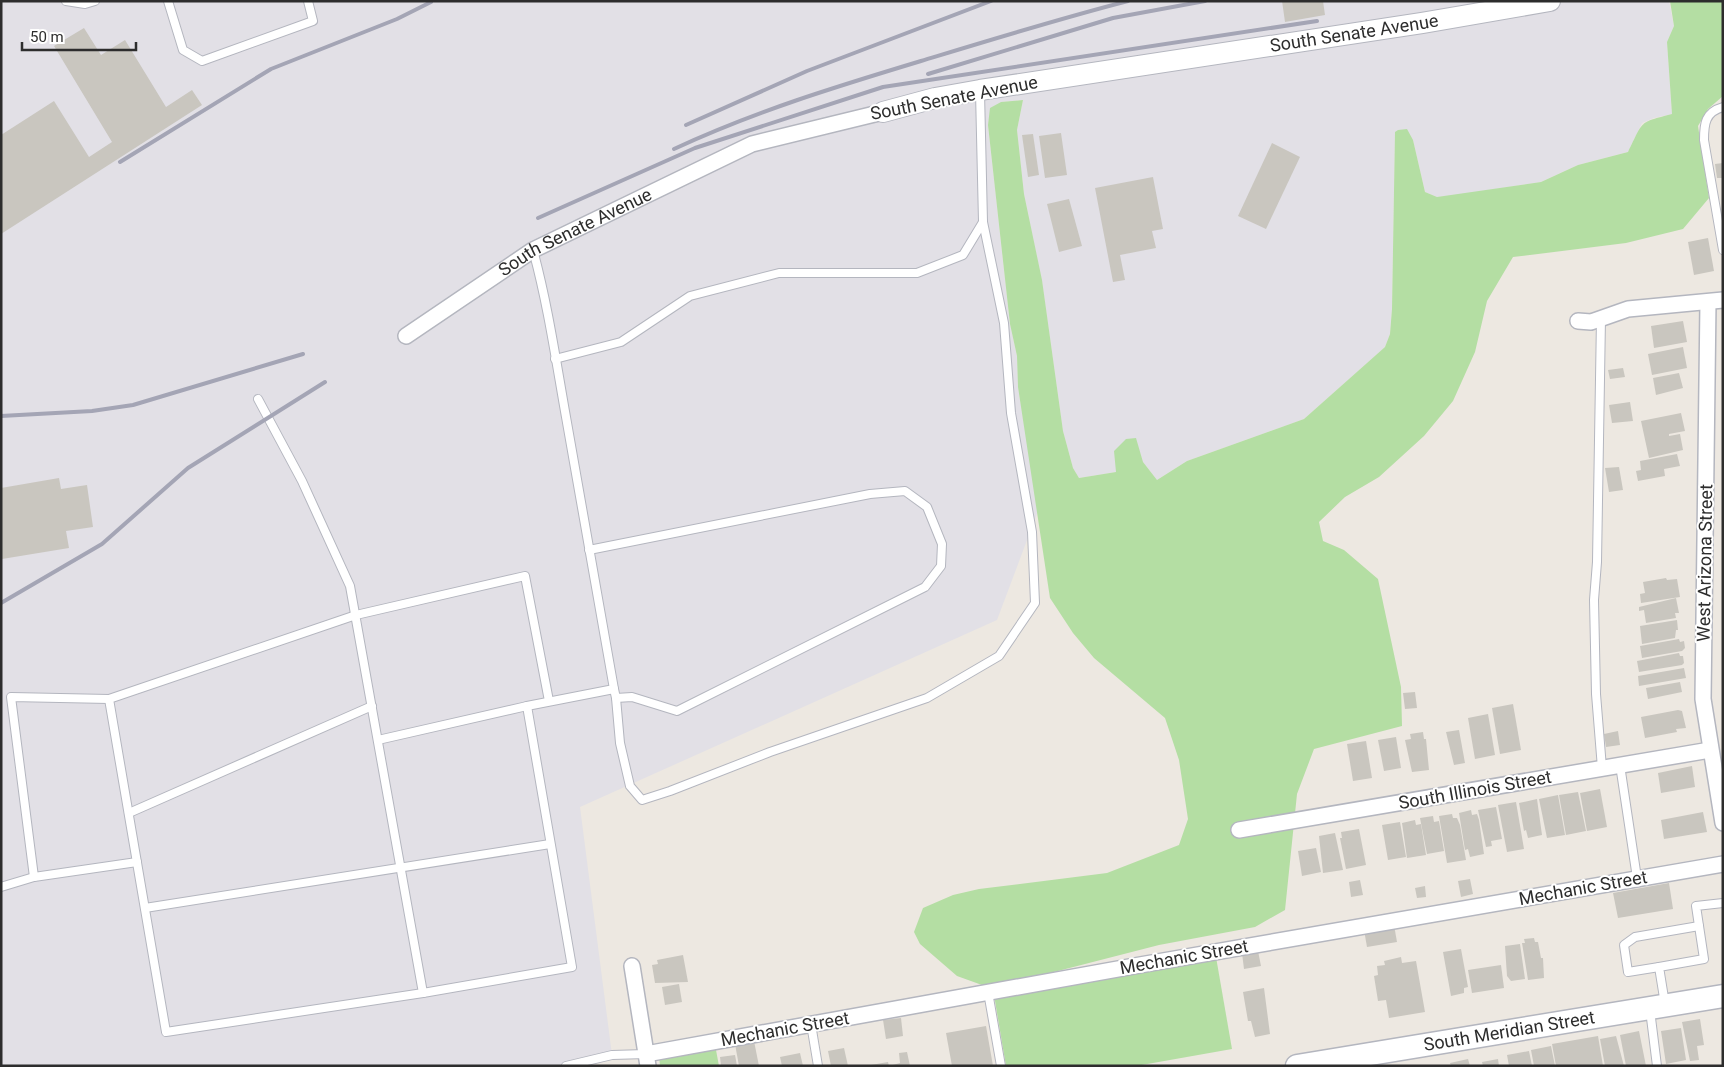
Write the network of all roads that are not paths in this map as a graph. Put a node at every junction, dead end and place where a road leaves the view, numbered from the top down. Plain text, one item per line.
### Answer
1 (66, 1) edge
2 (95, 1) edge
3 (168, 1) edge
4 (308, 1) edge
5 (1550, 1) edge
6 (980, 90) junction
7 (1723, 107) edge
8 (883, 112) joint
9 (983, 222) junction
10 (533, 250) junction
11 (1723, 250) edge
12 (1716, 301) edge
13 (1601, 318) junction
14 (1578, 322) dead end
15 (406, 336) dead end
16 (555, 359) junction
17 (258, 399) dead end
18 (589, 550) junction
19 (356, 615) junction
20 (614, 689) junction
21 (10, 697) junction
22 (1, 698) edge
23 (616, 698) junction
24 (110, 699) junction
25 (549, 701) junction
26 (372, 706) junction
27 (526, 706) junction
28 (378, 740) junction
29 (1710, 750) junction
30 (1620, 765) junction
31 (1602, 768) junction
32 (129, 813) junction
33 (1723, 823) edge
34 (1239, 830) dead end
35 (550, 844) junction
36 (137, 862) junction
37 (1723, 864) edge
38 (401, 869) junction
39 (34, 878) junction
40 (1637, 878) junction
41 (1, 887) edge
42 (1723, 903) edge
43 (145, 908) junction
44 (1699, 926) junction
45 (632, 966) dead end
46 (1659, 967) junction
47 (423, 992) junction
48 (988, 992) junction
49 (1723, 996) edge
50 (1657, 1007) junction
51 (811, 1024) junction
52 (647, 1060) edge
53 (1333, 1063) edge
54 (566, 1066) edge
55 (818, 1066) edge
56 (1001, 1066) edge
57 (1297, 1066) edge
58 (1657, 1066) edge

1 - 2 lane
3 - 4 lane
5 - 6 street, South Senate Avenue
6 - 8 street, South Senate Avenue
6 - 9 lane
7 - 11 lane
8 - 10 street, South Senate Avenue
9 - 16 lane
9 - 23 lane
10 - 15 street, South Senate Avenue
10 - 16 lane
12 - 13 street
12 - 29 street, West Arizona Street
13 - 14 street
13 - 31 lane
16 - 18 lane
17 - 19 lane
18 - 20 lane
18 - 23 lane
19 - 24 lane
19 - 25 lane
19 - 26 lane
20 - 23 lane
20 - 25 lane
21 - 22 lane
21 - 24 lane
21 - 39 lane
24 - 32 lane
25 - 27 lane
26 - 28 lane
26 - 32 lane
27 - 28 lane
27 - 35 lane
28 - 38 lane
29 - 30 street, South Illinois Street
29 - 33 street, West Arizona Street
30 - 31 street, South Illinois Street
30 - 40 lane
31 - 34 street, South Illinois Street
32 - 36 lane
35 - 38 lane
35 - 47 lane
36 - 39 lane
36 - 43 lane
37 - 40 street, Mechanic Street
38 - 43 lane
38 - 47 lane
39 - 41 lane
40 - 48 street, Mechanic Street
42 - 44 lane
43 - 47 lane
44 - 46 lane
44 - 46 lane
45 - 52 street
46 - 50 lane
48 - 51 street, Mechanic Street
48 - 56 lane
49 - 50 main road, South Meridian Street
50 - 53 main road, South Meridian Street
50 - 58 lane
51 - 52 street, Mechanic Street
51 - 55 lane
52 - 54 lane
53 - 57 main road, South Meridian Street

